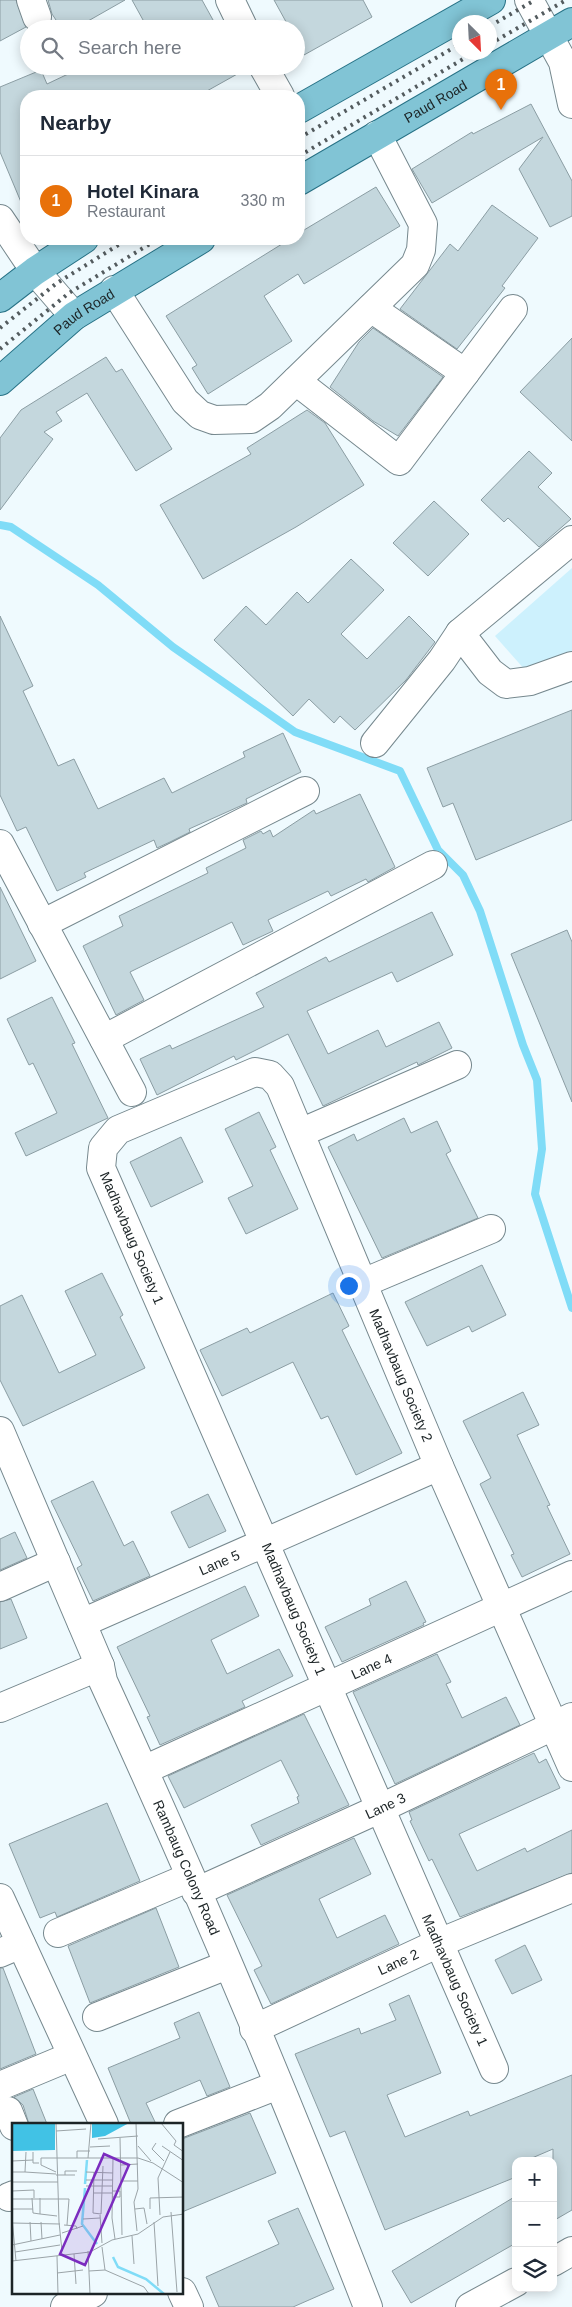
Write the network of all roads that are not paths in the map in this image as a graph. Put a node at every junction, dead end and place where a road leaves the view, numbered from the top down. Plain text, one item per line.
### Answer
1 (230, 0) edge
2 (491, 0) edge
3 (529, 0) edge
4 (240, 20) edge
5 (572, 22) edge
6 (549, 36) junction
7 (568, 65) edge
8 (268, 75) edge
9 (277, 90) edge
10 (572, 104) edge
11 (305, 106) edge
12 (377, 135) junction
13 (305, 177) edge
14 (0, 219) edge
15 (75, 245) edge
16 (191, 245) edge
17 (35, 270) junction
18 (114, 290) junction
19 (0, 298) edge
20 (371, 308) junction
21 (513, 309) dead end
22 (74, 316) junction
23 (465, 373) junction
24 (0, 381) edge
25 (296, 381) junction
26 (572, 540) edge
27 (460, 633) junction
28 (572, 666) edge
29 (375, 743) dead end
30 (305, 791) dead end
31 (0, 844) edge
32 (433, 864) dead end
33 (42, 924) junction
34 (104, 1039) junction
35 (457, 1065) dead end
36 (132, 1092) dead end
37 (300, 1133) junction
38 (102, 1148) joint
39 (492, 1229) dead end
40 (363, 1284) junction
41 (0, 1431) edge
42 (439, 1466) junction
43 (266, 1543) junction
44 (56, 1562) junction
45 (572, 1575) edge
46 (0, 1587) edge
47 (501, 1607) junction
48 (82, 1623) junction
49 (100, 1666) junction
50 (327, 1686) junction
51 (0, 1708) edge
52 (562, 1721) edge
53 (572, 1767) edge
54 (144, 1770) junction
55 (379, 1809) junction
56 (193, 1885) junction
57 (572, 1888) edge
58 (0, 1898) edge
59 (58, 1933) dead end
60 (439, 1943) junction
61 (11, 1948) edge
62 (227, 1965) junction
63 (97, 2017) dead end
64 (254, 2029) junction
65 (72, 2056) junction
66 (494, 2069) dead end
67 (278, 2085) junction
68 (7, 2107) edge
69 (104, 2123) edge
70 (181, 2123) edge
71 (572, 2252) edge
72 (557, 2260) edge
73 (512, 2284) edge
74 (91, 2294) edge
75 (183, 2294) edge
76 (64, 2307) edge
77 (189, 2307) edge
78 (368, 2307) edge
79 (470, 2307) edge

1 - 4 street
2 - 11 main road
3 - 6 street
5 - 6 main road, Paud Road
6 - 7 street
6 - 12 main road, Paud Road
7 - 10 street
8 - 9 street
12 - 13 main road, Paud Road
12 - 20 street
14 - 17 street
15 - 17 main road
16 - 18 main road, Paud Road
17 - 19 main road
17 - 22 street
18 - 22 main road, Paud Road
18 - 25 street
20 - 23 street
20 - 25 street
21 - 23 street
22 - 24 main road, Paud Road
23 - 25 street
26 - 27 street
27 - 28 street
27 - 29 street
30 - 33 street
31 - 33 street
32 - 34 street
33 - 34 street
34 - 36 street
35 - 37 street
37 - 38 street, Madhavbaug Society 2
37 - 40 street, Madhavbaug Society 2
38 - 43 street, Madhavbaug Society 1
39 - 40 street
40 - 42 street, Madhavbaug Society 2
41 - 44 street, Rambaug Colony Road
42 - 43 street, Lane 5
42 - 47 street, Madhavbaug Society 2
43 - 48 street, Lane 5
43 - 50 street, Madhavbaug Society 1
44 - 46 street
44 - 48 street, Rambaug Colony Road
45 - 47 street, Lane 4
47 - 50 street, Lane 4
47 - 52 street, Madhavbaug Society 2
48 - 49 street, Rambaug Colony Road
49 - 51 street
49 - 54 street, Rambaug Colony Road
50 - 54 street, Lane 4
50 - 55 street, Madhavbaug Society 1
52 - 53 street, Madhavbaug Society 2
52 - 55 street, Lane 3
54 - 56 street, Rambaug Colony Road
55 - 56 street, Lane 3
55 - 60 street, Madhavbaug Society 1
56 - 59 street, Lane 3
56 - 62 street, Rambaug Colony Road
57 - 60 street, Lane 2
58 - 61 street
60 - 64 street, Lane 2
60 - 66 street, Madhavbaug Society 1
61 - 65 street
62 - 63 street
62 - 64 street, Rambaug Colony Road
64 - 67 street, Rambaug Colony Road
65 - 68 street
65 - 69 street
67 - 70 street
67 - 78 street, Rambaug Colony Road
71 - 72 street
73 - 79 street
74 - 76 street
75 - 77 street

